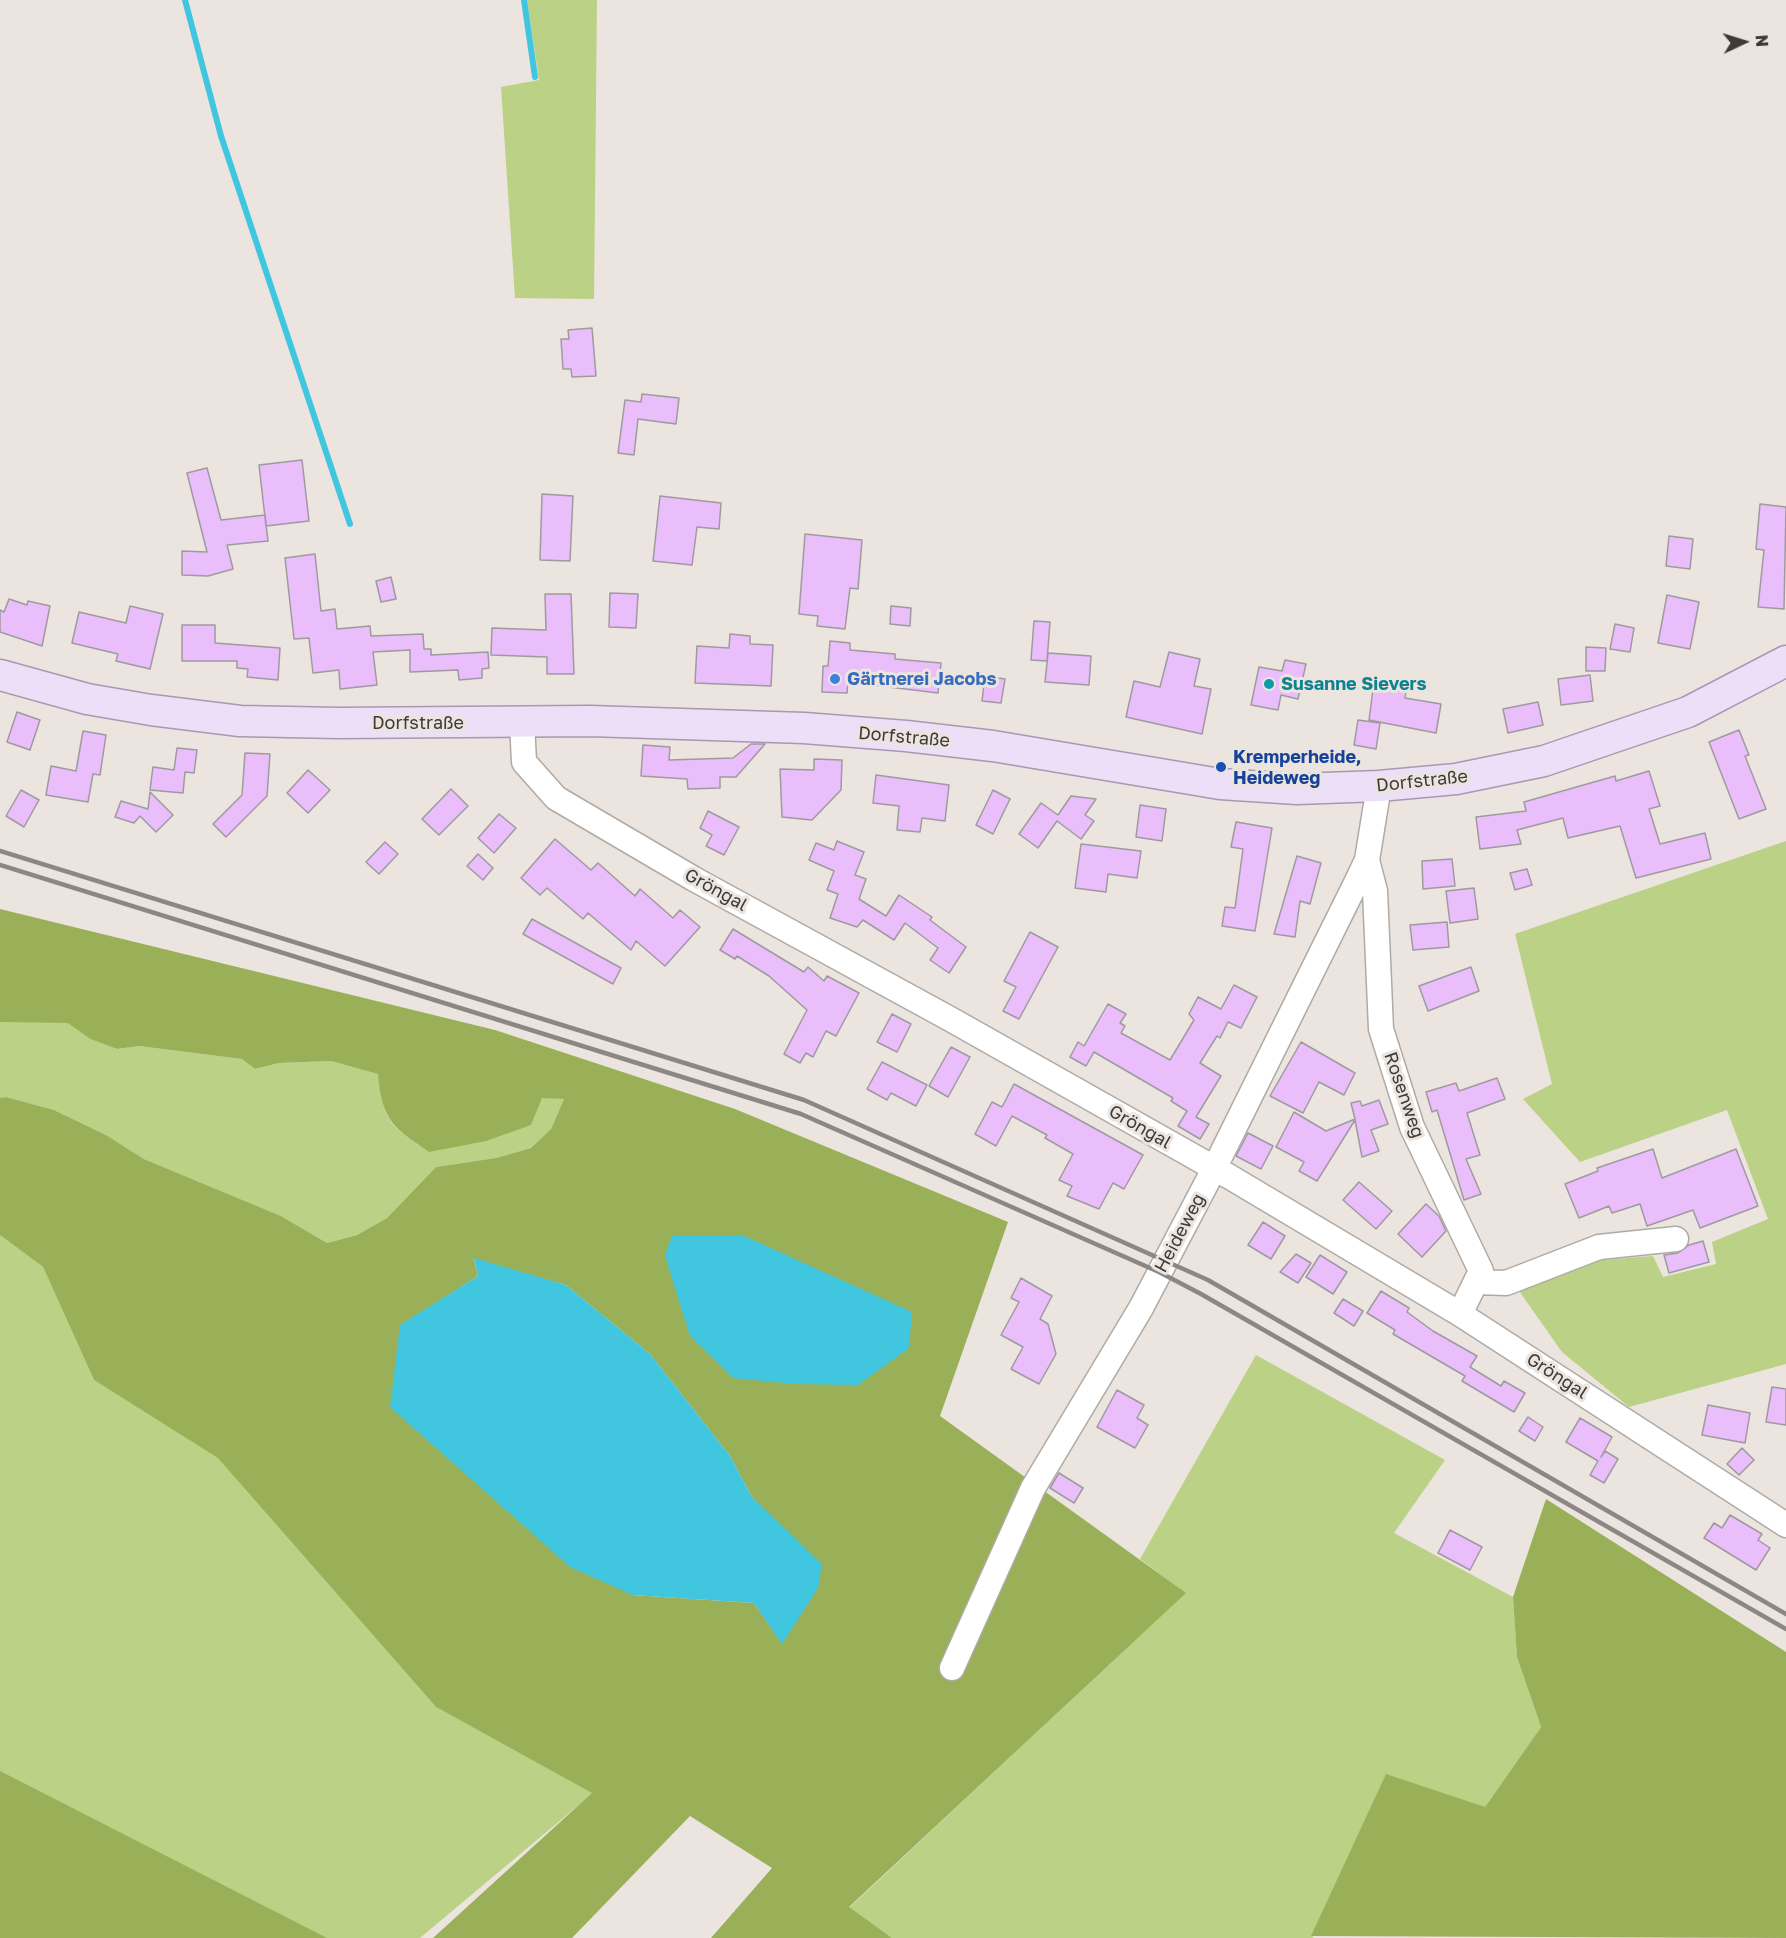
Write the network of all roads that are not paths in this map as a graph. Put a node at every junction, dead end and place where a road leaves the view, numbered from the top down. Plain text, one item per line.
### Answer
1 (1786, 661) edge
2 (0, 675) edge
3 (522, 722) junction
4 (1379, 786) junction
5 (1367, 860) junction
6 (1214, 1169) junction
7 (1676, 1239) dead end
8 (1476, 1282) junction
9 (1460, 1314) junction
10 (1786, 1525) edge
11 (952, 1668) dead end

1 - 4 main road, Dorfstraße
2 - 3 main road, Dorfstraße
3 - 4 main road, Dorfstraße
3 - 6 street, Gröngal
4 - 5 street, Heideweg
5 - 6 street, Heideweg
5 - 8 street, Rosenweg
6 - 9 street, Gröngal
6 - 11 street, Heideweg
7 - 8 street
8 - 9 street
9 - 10 street, Gröngal

